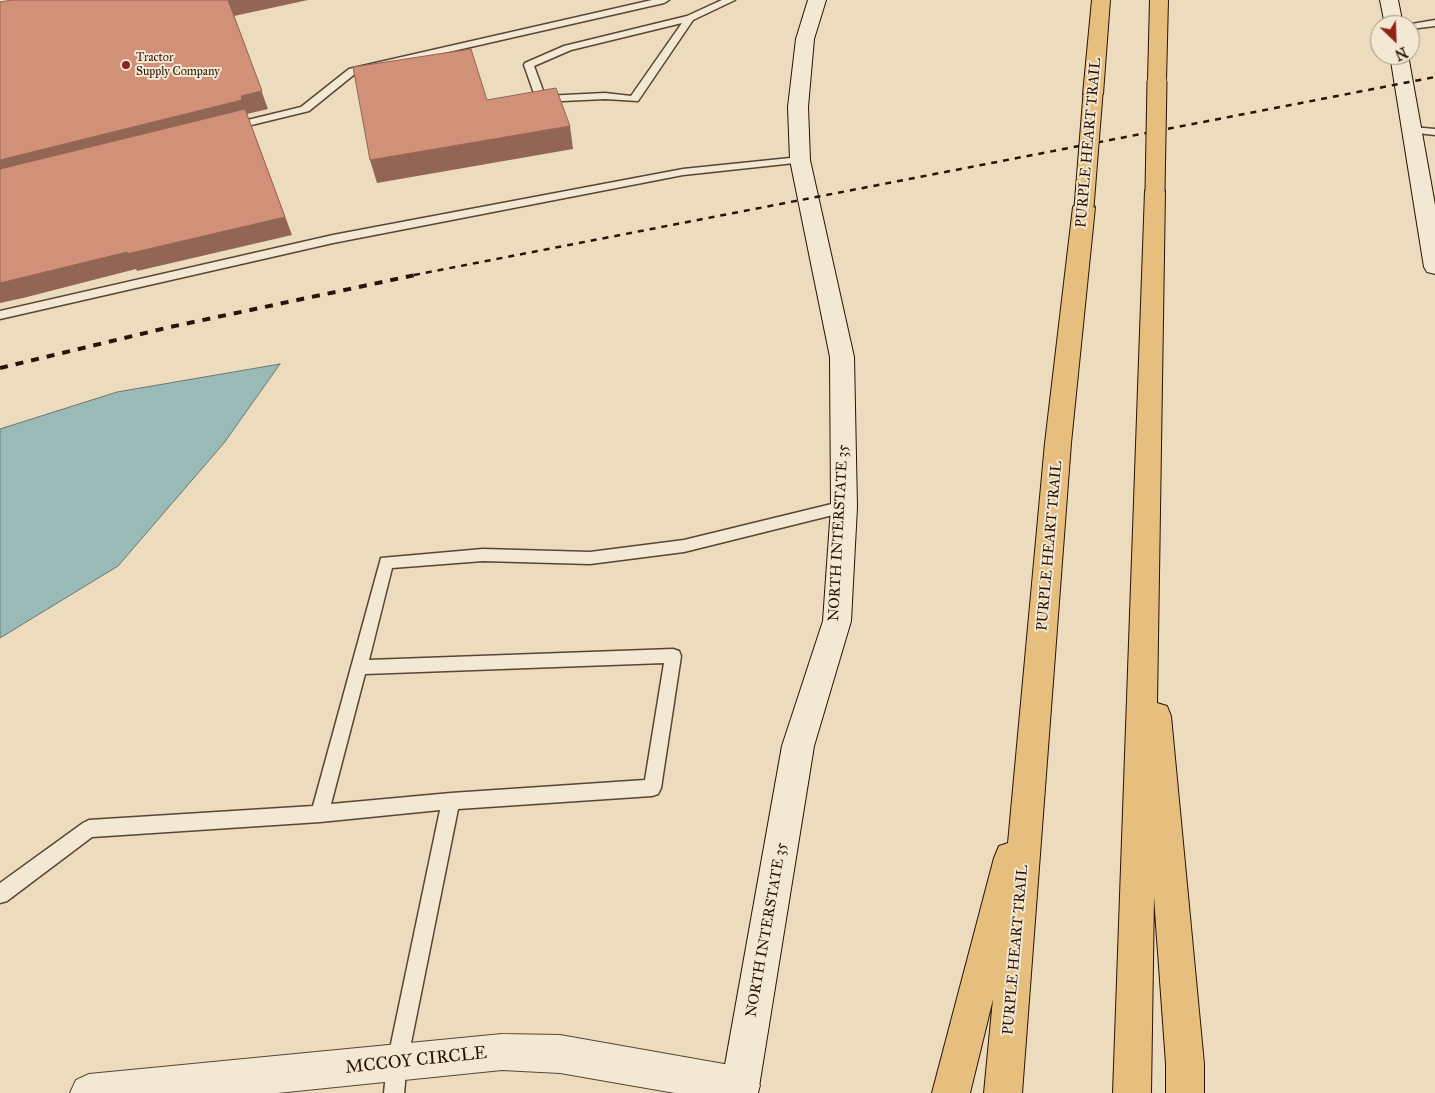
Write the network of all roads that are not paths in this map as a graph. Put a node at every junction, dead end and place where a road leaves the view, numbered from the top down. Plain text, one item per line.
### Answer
1 (664, 0) edge
2 (730, 0) edge
3 (817, 0) edge
4 (1101, 0) edge
5 (1159, 0) edge
6 (1389, 0) edge
7 (1392, 15) edge
8 (690, 18) junction
9 (1435, 23) edge
10 (1420, 25) edge
11 (1401, 65) edge
12 (220, 130) edge
13 (1412, 130) junction
14 (1435, 132) edge
15 (800, 160) junction
16 (1435, 267) edge
17 (0, 314) edge
18 (844, 507) junction
19 (1145, 571) junction
20 (360, 667) junction
21 (1031, 777) junction
22 (451, 802) junction
23 (320, 814) junction
24 (0, 894) edge
25 (396, 1078) edge
26 (740, 1090) edge
27 (89, 1093) edge
28 (951, 1093) edge
29 (1004, 1093) edge
30 (1132, 1093) edge
31 (1185, 1093) edge

1 - 12 lane
2 - 8 lane
3 - 15 main road, NORTH INTERSTATE 35
4 - 21 highway, PURPLE HEART TRAIL, bridge
5 - 19 highway, bridge
6 - 7 main road
8 - 8 lane
9 - 10 lane
11 - 13 main road
13 - 14 lane
13 - 16 main road
15 - 17 lane
15 - 18 main road, NORTH INTERSTATE 35
18 - 20 lane
18 - 26 main road, NORTH INTERSTATE 35
19 - 30 highway
19 - 31 highway
20 - 22 lane
20 - 23 lane
21 - 28 highway
21 - 29 highway, PURPLE HEART TRAIL
22 - 23 lane
22 - 25 lane
23 - 24 lane
25 - 26 main road, MCCOY CIRCLE
25 - 27 main road, MCCOY CIRCLE

